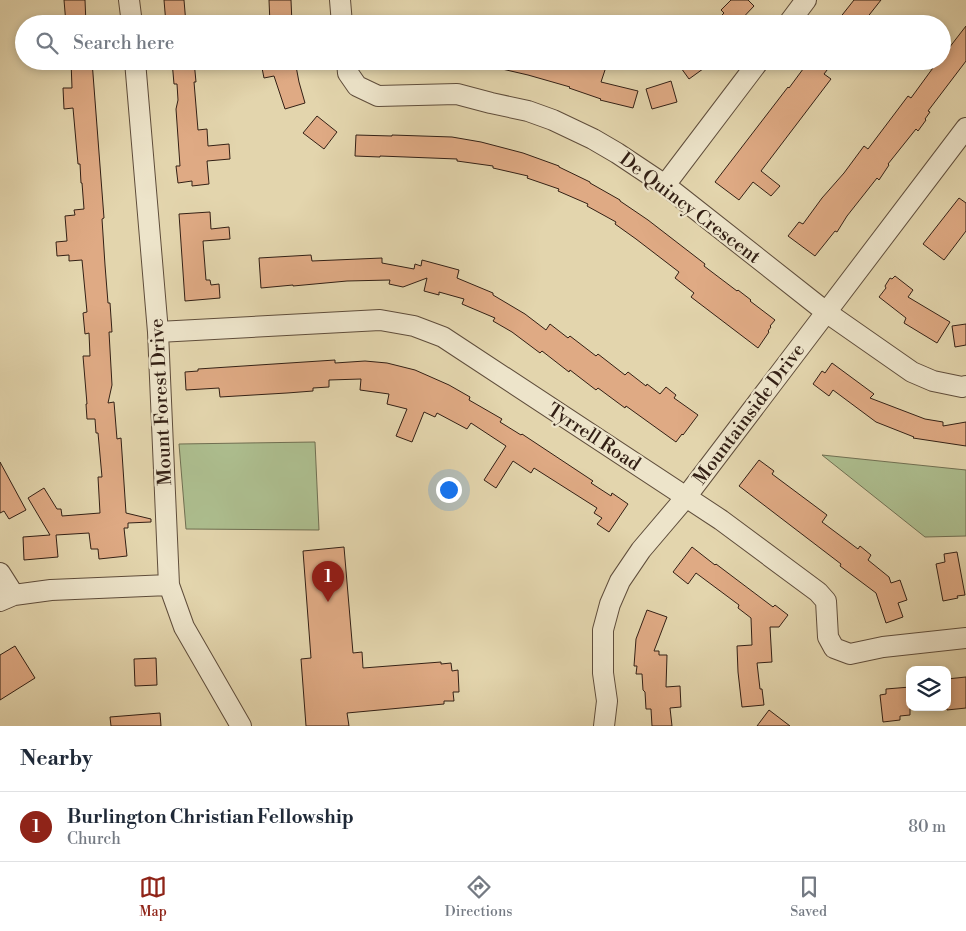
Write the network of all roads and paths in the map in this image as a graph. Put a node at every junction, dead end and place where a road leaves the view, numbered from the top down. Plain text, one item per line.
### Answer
1 (130, 0) edge
2 (340, 0) edge
3 (806, 0) edge
4 (131, 15) edge
5 (341, 15) edge
6 (795, 15) edge
7 (136, 70) edge
8 (348, 70) edge
9 (752, 70) edge
10 (966, 128) edge
11 (665, 185) junction
12 (826, 312) junction
13 (158, 332) junction
14 (966, 386) edge
15 (686, 497) junction
16 (0, 573) edge
17 (169, 585) junction
18 (7, 598) edge
19 (966, 638) edge
20 (241, 726) edge
21 (604, 726) edge

1 - 4 street
2 - 5 street
3 - 6 street
7 - 13 street, Mount Forest Drive
8 - 11 street, De Quincy Crescent
9 - 11 street
10 - 12 street, Mountainside Drive
11 - 12 street, De Quincy Crescent
12 - 14 street, De Quincy Crescent
12 - 15 street, Mountainside Drive
13 - 15 street, Tyrrell Road
13 - 17 street, Mount Forest Drive
15 - 19 street, Tyrrell Road
15 - 21 street, Mountainside Drive
16 - 18 street
17 - 18 street
17 - 20 street, Mount Forest Drive

